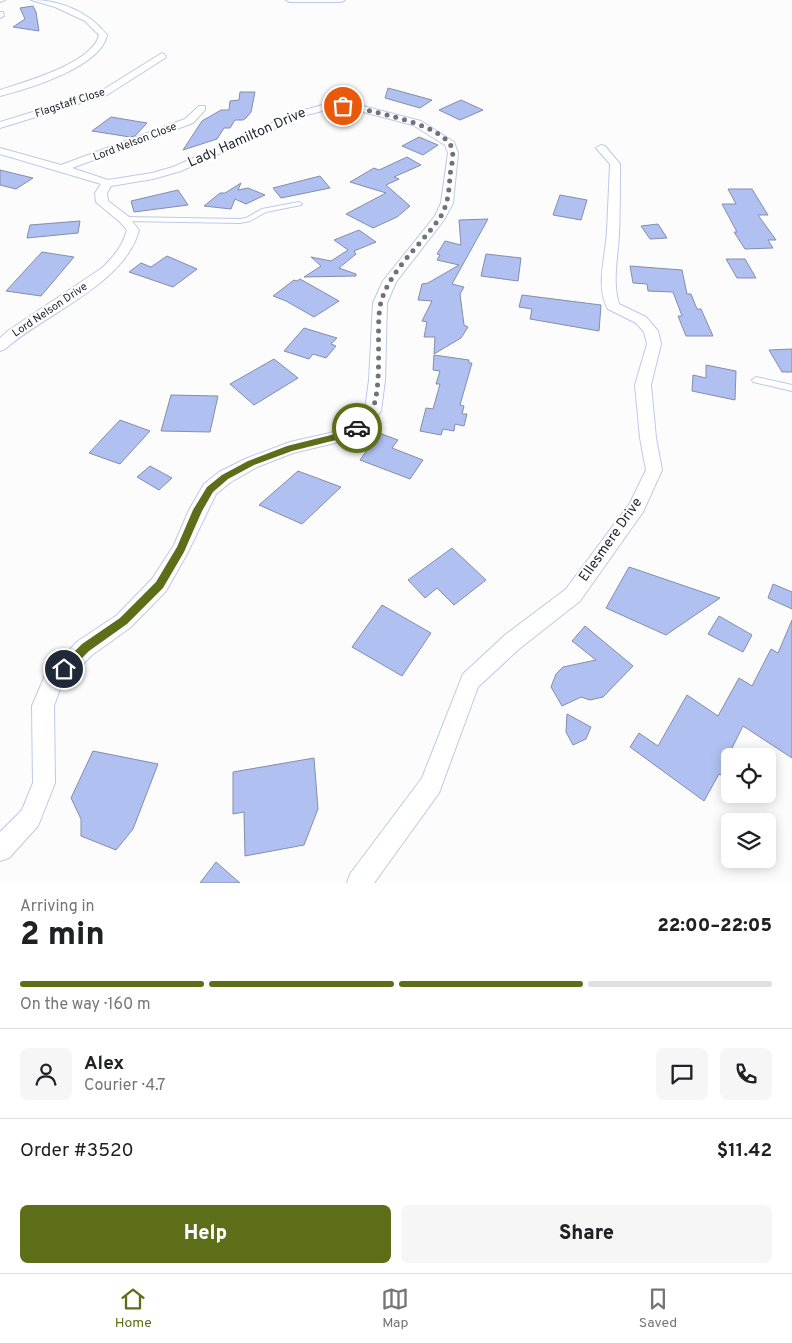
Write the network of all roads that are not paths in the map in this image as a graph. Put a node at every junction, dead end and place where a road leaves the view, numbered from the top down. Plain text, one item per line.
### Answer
1 (35, 0) edge
2 (290, 0) edge
3 (342, 0) edge
4 (162, 56) dead end
5 (0, 93) edge
6 (202, 108) dead end
7 (0, 125) edge
8 (601, 148) dead end
9 (0, 151) edge
10 (63, 168) junction
11 (107, 183) junction
12 (299, 204) dead end
13 (124, 219) junction
14 (0, 346) edge
15 (756, 380) dead end
16 (792, 388) edge
17 (0, 850) edge
18 (359, 883) edge

1 - 5 street
2 - 3 street
4 - 7 street, Flagstaff Close
6 - 10 street, Lord Nelson Close
8 - 18 street, Ellesmere Drive
9 - 10 street, Lady Hamilton Drive
10 - 11 street, Lady Hamilton Drive
11 - 13 street
11 - 17 street, Lady Hamilton Drive
12 - 13 lane
13 - 14 street, Lord Nelson Drive
15 - 16 lane

